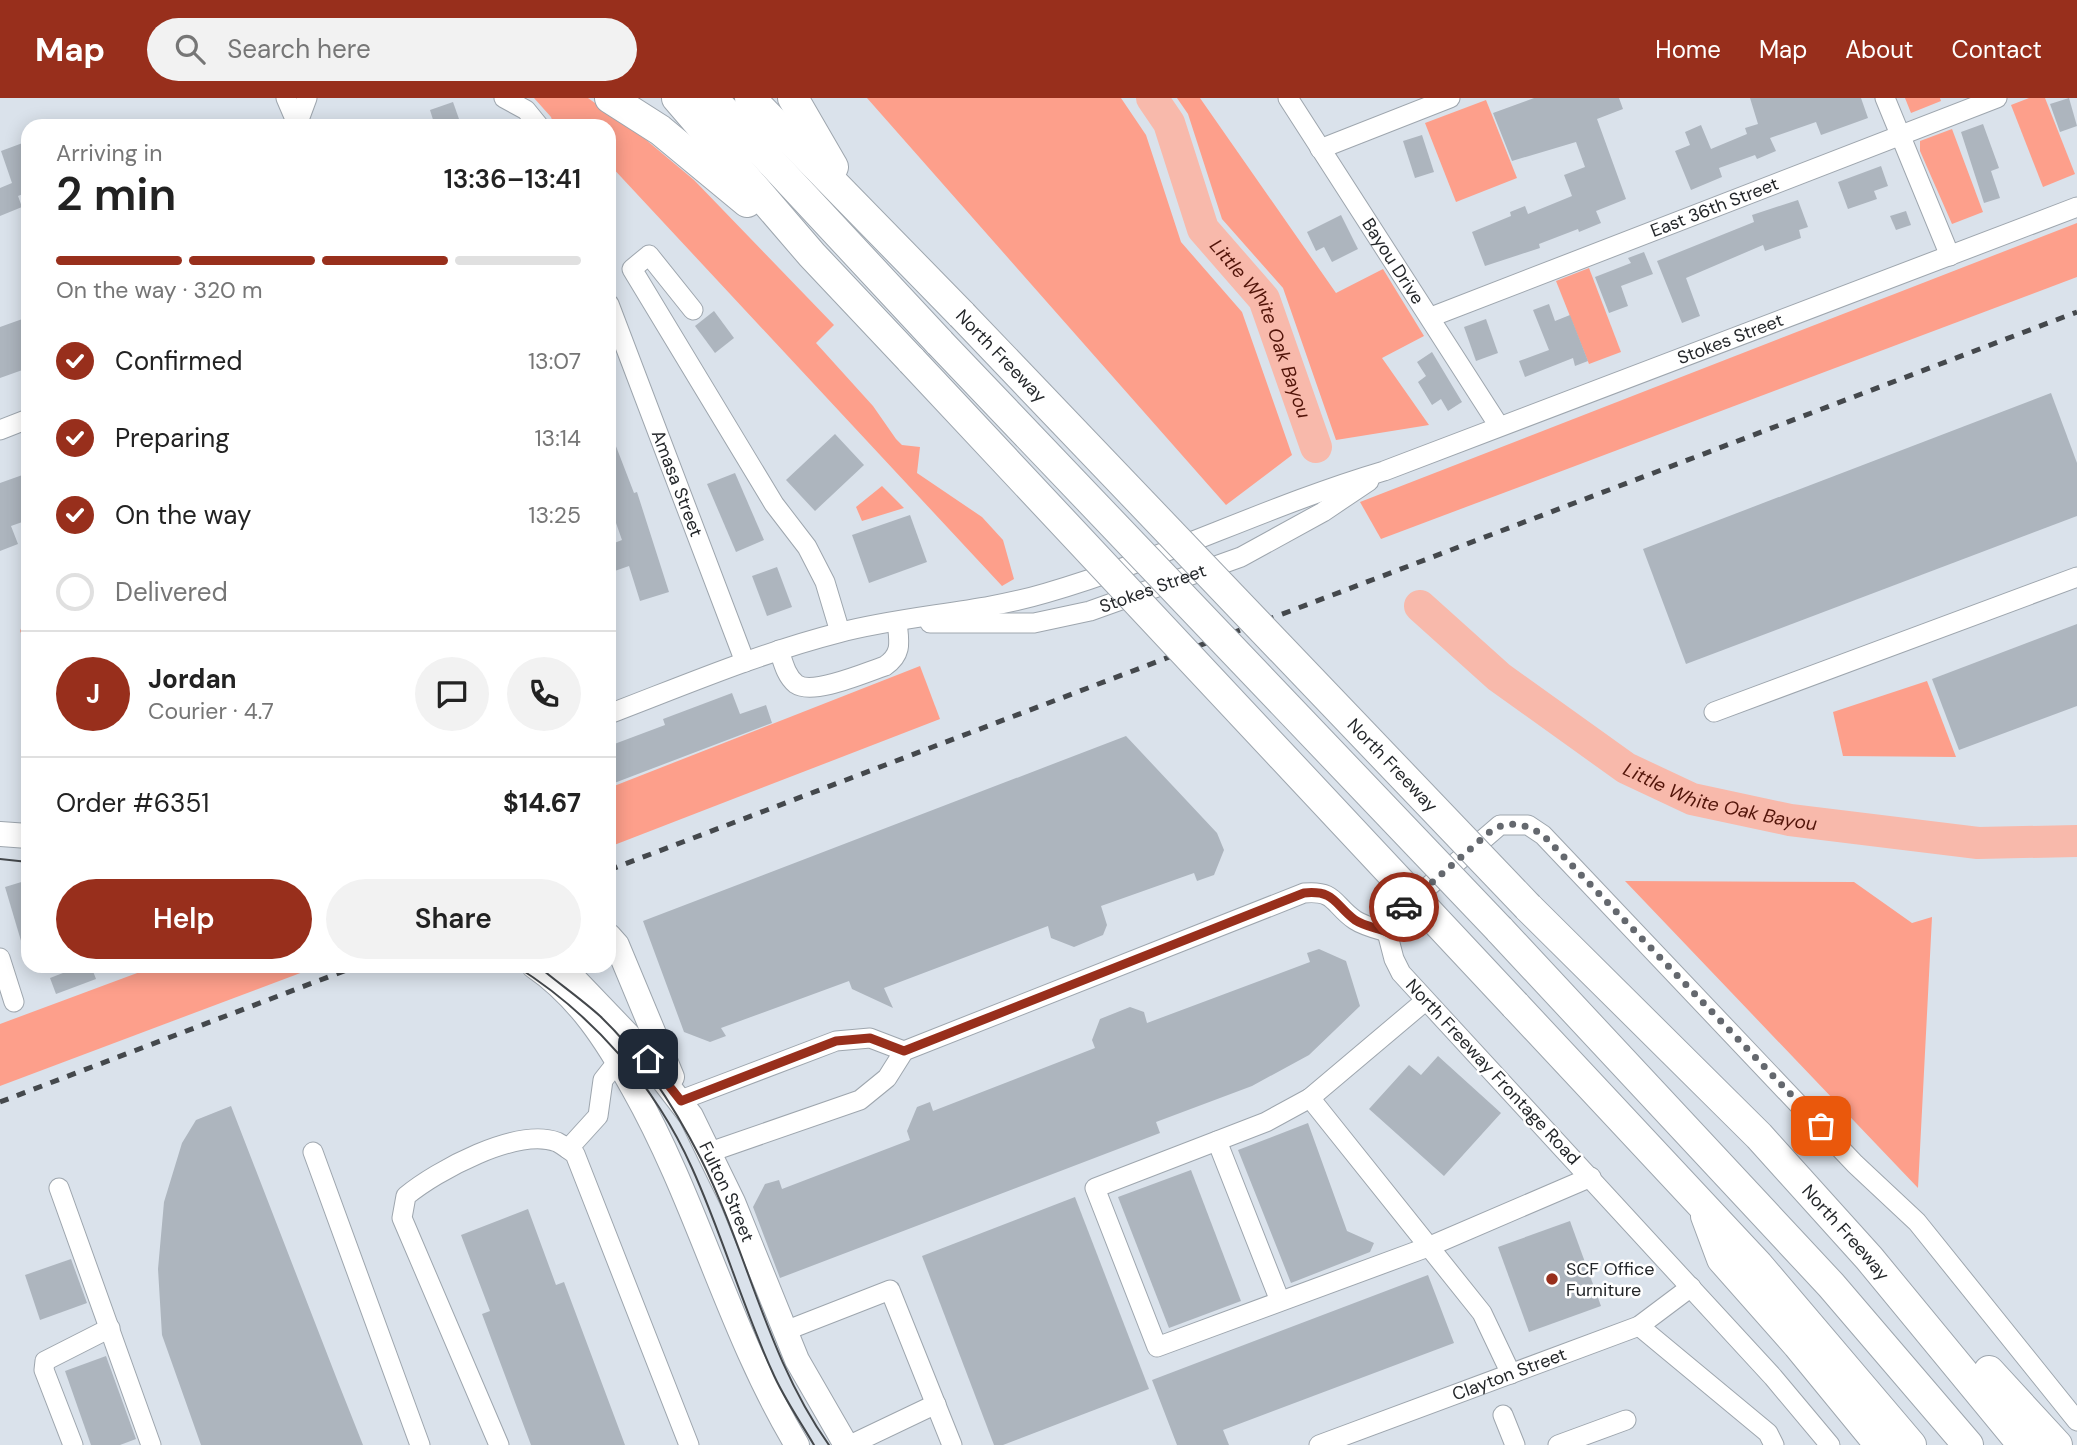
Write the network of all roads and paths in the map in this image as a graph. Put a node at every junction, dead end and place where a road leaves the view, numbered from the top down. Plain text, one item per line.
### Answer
1 (286, 98) edge
2 (307, 98) edge
3 (503, 98) edge
4 (610, 98) edge
5 (677, 98) edge
6 (712, 98) edge
7 (750, 98) edge
8 (793, 98) edge
9 (1288, 98) edge
10 (1450, 98) edge
11 (1885, 98) edge
12 (1997, 98) edge
13 (295, 119) edge
14 (299, 119) edge
15 (533, 119) edge
16 (1900, 136) junction
17 (1320, 149) junction
18 (853, 201) junction
19 (2077, 207) edge
20 (812, 255) junction
21 (1950, 256) junction
22 (693, 310) dead end
23 (1431, 317) junction
24 (616, 322) edge
25 (21, 422) edge
26 (1499, 426) junction
27 (0, 430) edge
28 (1384, 471) junction
29 (2077, 577) edge
30 (897, 622) junction
31 (840, 632) junction
32 (779, 650) junction
33 (745, 662) junction
34 (616, 711) edge
35 (1714, 712) dead end
36 (0, 834) edge
37 (21, 836) edge
38 (1387, 932) junction
39 (616, 944) edge
40 (0, 958) edge
41 (555, 973) edge
42 (557, 973) edge
43 (1425, 1001) junction
44 (14, 1002) dead end
45 (904, 1051) junction
46 (618, 1061) junction
47 (1310, 1098) junction
48 (681, 1101) junction
49 (1759, 1136) junction
50 (1217, 1141) junction
51 (568, 1149) junction
52 (313, 1152) dead end
53 (710, 1152) junction
54 (1591, 1177) junction
55 (59, 1188) dead end
56 (1701, 1203) junction
57 (1428, 1247) junction
58 (1691, 1287) junction
59 (1280, 1301) junction
60 (1639, 1326) junction
61 (110, 1328) junction
62 (785, 1331) junction
63 (1511, 1374) junction
64 (936, 1404) junction
65 (1503, 1415) dead end
66 (1626, 1420) dead end
67 (2077, 1421) edge
68 (73, 1445) edge
69 (151, 1445) edge
70 (420, 1445) edge
71 (499, 1445) edge
72 (689, 1445) edge
73 (797, 1445) edge
74 (848, 1445) edge
75 (952, 1445) edge
76 (1319, 1445) edge
77 (1515, 1445) edge
78 (1558, 1445) edge
79 (1774, 1445) edge
80 (1830, 1445) edge
81 (1880, 1445) edge
82 (1911, 1445) edge
83 (1968, 1445) edge
84 (2023, 1445) edge
85 (2057, 1445) edge

1 - 13 street
2 - 14 street
3 - 15 street
4 - 20 highway
5 - 20 highway
6 - 83 highway, North Freeway, bridge
7 - 18 highway, North Freeway
8 - 18 highway
9 - 17 street, Bayou Drive
10 - 17 street
11 - 16 street
12 - 16 street, East 36th Street
16 - 21 street
16 - 23 street, East 36th Street
17 - 23 street, Bayou Drive
18 - 49 highway, North Freeway, bridge
19 - 21 street, Stokes Street
20 - 56 highway, bridge
21 - 26 street, Stokes Street
22 - 31 street
23 - 26 street, Bayou Drive
24 - 33 street, Amasa Street
25 - 27 street
26 - 28 street, Stokes Street
28 - 30 street, Stokes Street
28 - 30 street, Stokes Street
29 - 35 street
30 - 31 street, Stokes Street
30 - 32 street
31 - 32 street, Stokes Street
32 - 33 street, Stokes Street
33 - 34 street, Stokes Street
36 - 37 main road
38 - 43 street, North Freeway Frontage Road
38 - 45 street
38 - 67 street
39 - 48 main road
40 - 44 street
41 - 46 main road, Fulton Street
42 - 48 main road, Fulton Street
43 - 47 street
43 - 54 street, North Freeway Frontage Road
45 - 48 street
45 - 53 street
46 - 51 street
46 - 73 main road, Fulton Street
47 - 50 street
47 - 57 street
48 - 53 main road, Fulton Street
49 - 84 highway, North Freeway
49 - 85 highway
50 - 59 street
50 - 59 street
51 - 71 street
51 - 72 street
52 - 70 street
53 - 62 main road, Fulton Street
54 - 57 street
54 - 58 street, North Freeway Frontage Road
55 - 61 street
56 - 81 highway
56 - 82 highway
57 - 59 street
57 - 63 street
58 - 60 street, Clayton Street
58 - 80 street, North Freeway Frontage Road
60 - 63 street, Clayton Street
60 - 79 street
61 - 68 street
61 - 69 street
62 - 64 street
62 - 74 main road, Fulton Street
63 - 76 street, Clayton Street
64 - 74 street
64 - 75 street
65 - 77 street
66 - 78 street

